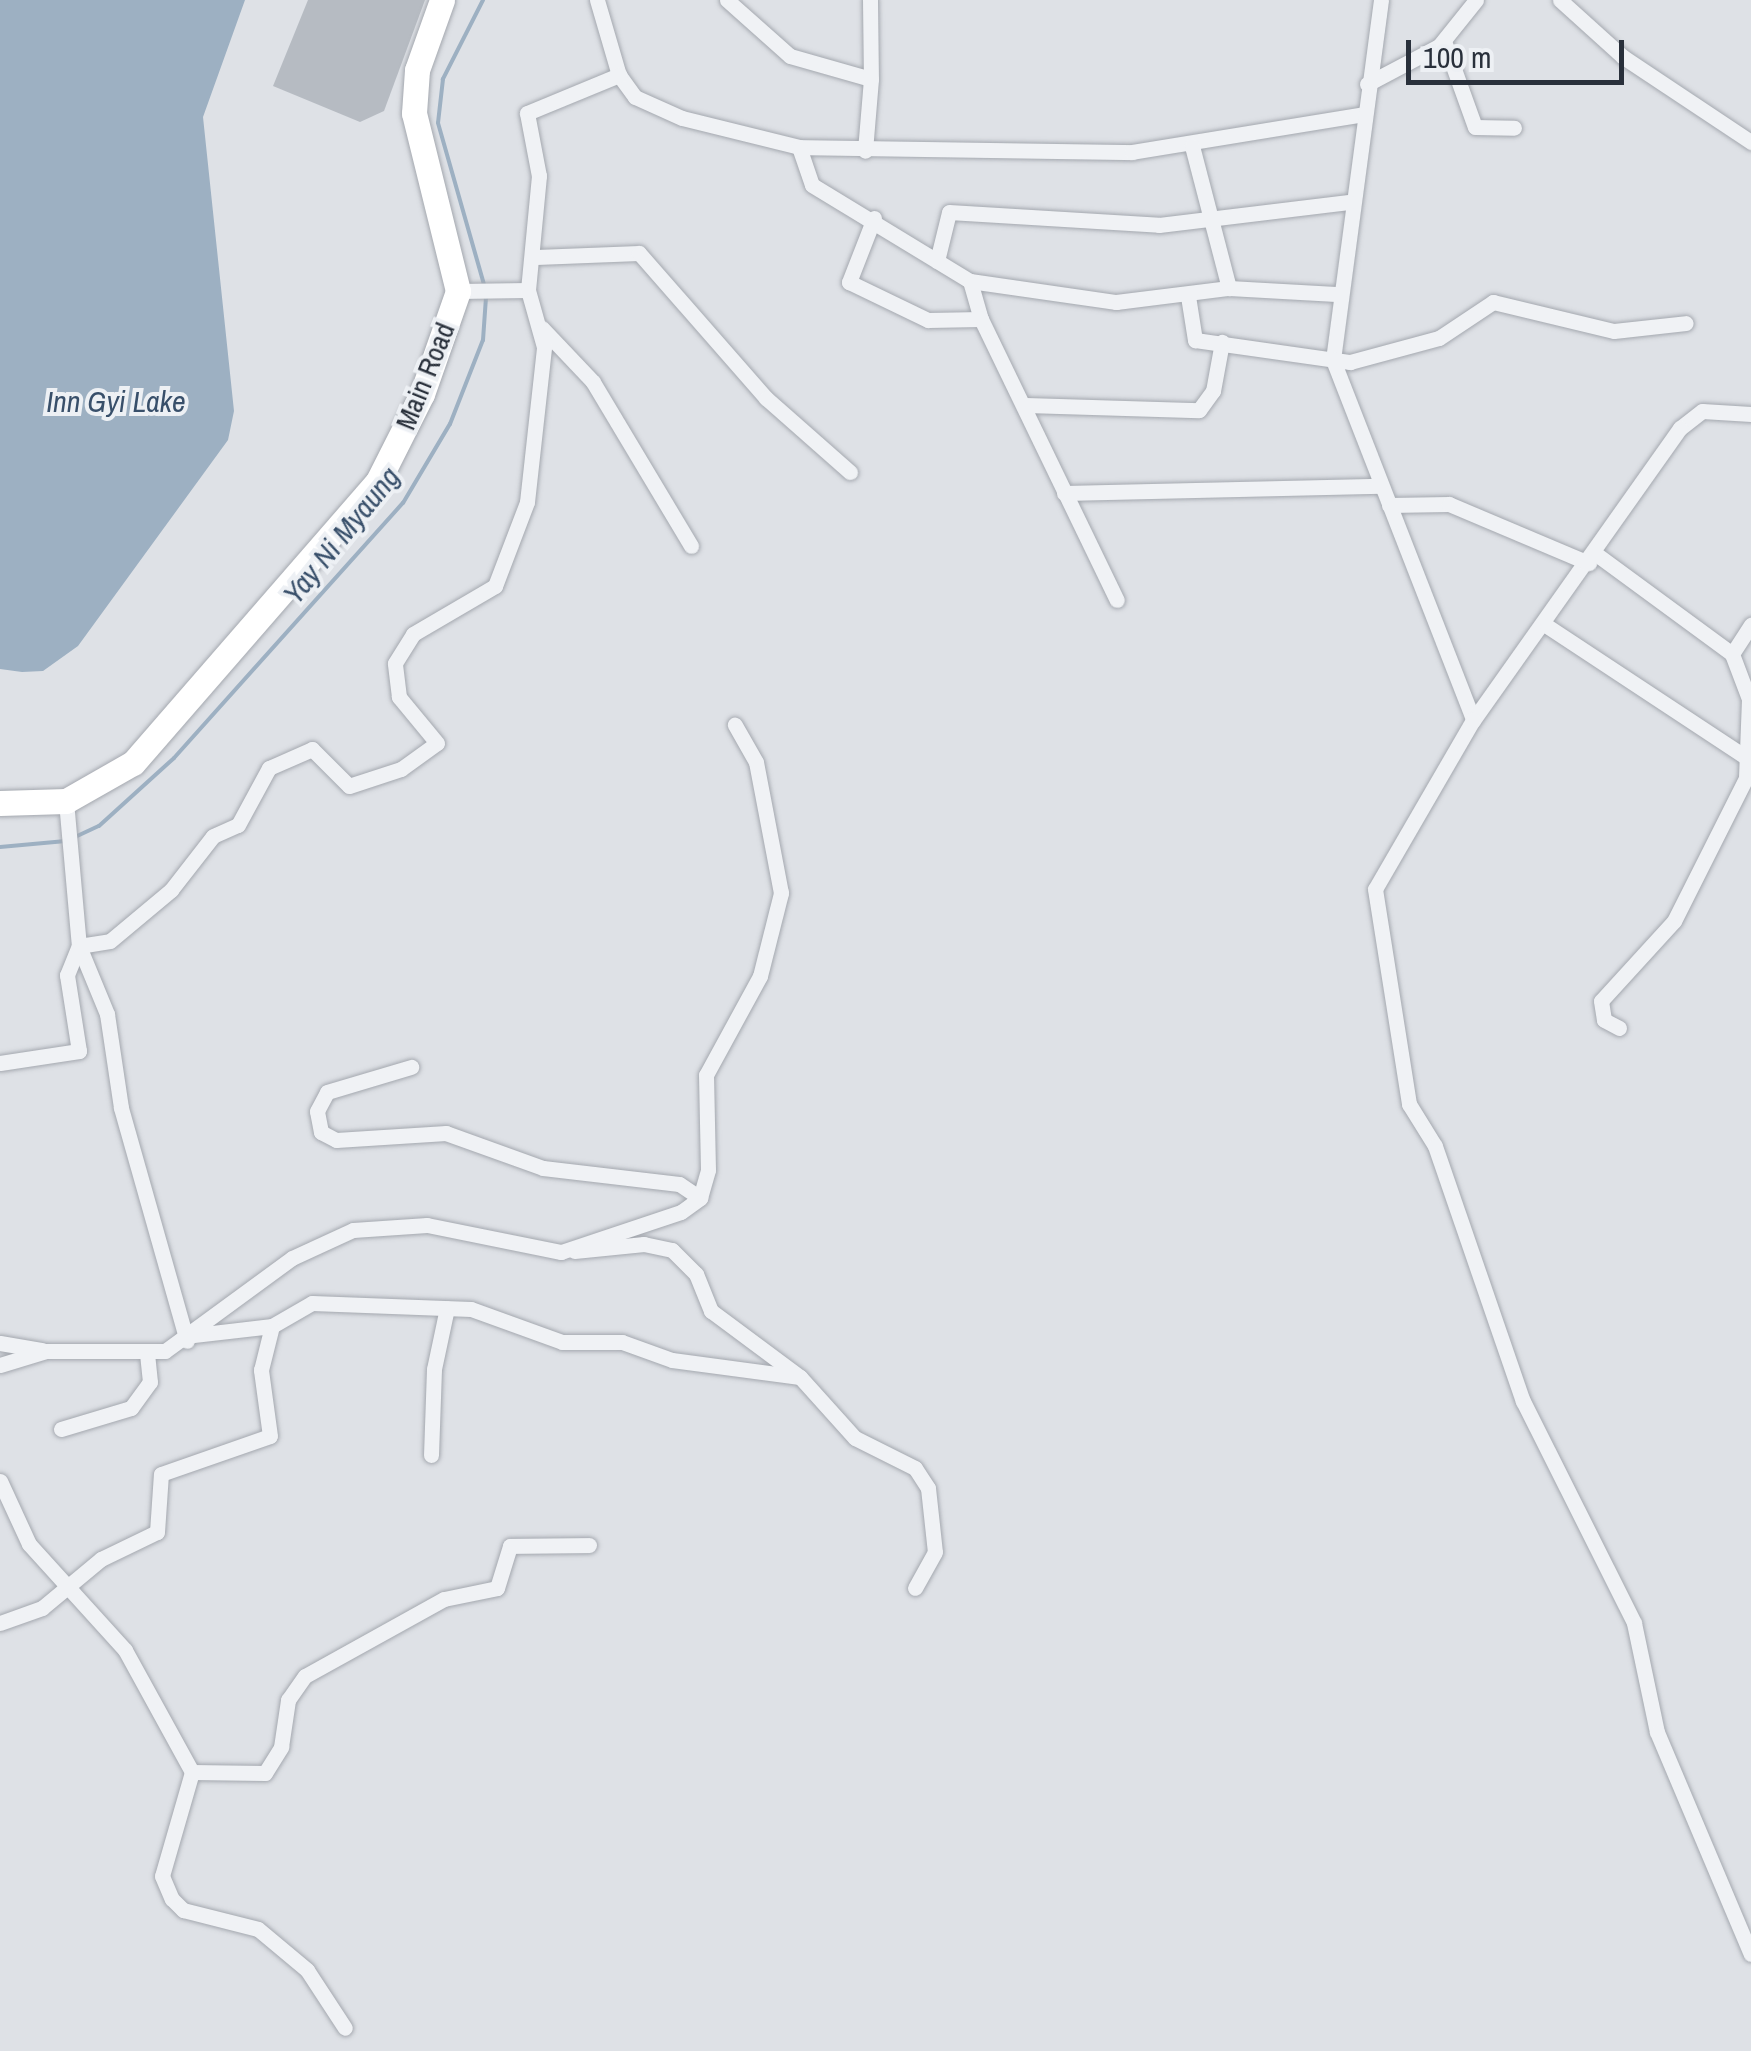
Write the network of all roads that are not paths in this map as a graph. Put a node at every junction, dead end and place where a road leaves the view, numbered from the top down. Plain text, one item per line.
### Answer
1 (442, 0) edge
2 (596, 0) edge
3 (727, 0) edge
4 (870, 0) edge
5 (1381, 0) edge
6 (1476, 0) edge
7 (1560, 0) edge
8 (1444, 40) junction
9 (619, 75) junction
10 (872, 79) junction
11 (1368, 84) junction
12 (1364, 114) junction
13 (1514, 128) dead end
14 (1751, 142) edge
15 (1192, 146) junction
16 (799, 147) junction
17 (866, 151) junction
18 (1349, 202) junction
19 (874, 218) junction
20 (1210, 220) junction
21 (536, 256) junction
22 (937, 261) junction
23 (970, 281) junction
24 (1230, 288) junction
25 (468, 290) junction
26 (528, 290) junction
27 (1336, 294) junction
28 (1188, 296) junction
29 (981, 318) junction
30 (1686, 322) dead end
31 (542, 328) junction
32 (1222, 342) junction
33 (1333, 360) junction
34 (1026, 404) junction
35 (1751, 414) edge
36 (850, 472) dead end
37 (1381, 486) junction
38 (1064, 493) junction
39 (1389, 505) junction
40 (691, 546) dead end
41 (1593, 559) junction
42 (1117, 600) dead end
43 (1751, 625) edge
44 (1547, 626) junction
45 (1732, 654) junction
46 (1474, 720) junction
47 (735, 725) dead end
48 (1744, 756) junction
49 (1748, 781) edge
50 (66, 801) junction
51 (0, 803) edge
52 (79, 946) junction
53 (1620, 1028) dead end
54 (0, 1063) edge
55 (411, 1068) dead end
56 (700, 1198) junction
57 (561, 1252) junction
58 (447, 1308) junction
59 (272, 1326) junction
60 (191, 1338) junction
61 (0, 1343) edge
62 (46, 1351) junction
63 (148, 1354) junction
64 (0, 1365) edge
65 (800, 1377) junction
66 (61, 1429) dead end
67 (431, 1456) dead end
68 (0, 1481) edge
69 (589, 1545) dead end
70 (68, 1588) junction
71 (915, 1588) dead end
72 (0, 1623) edge
73 (192, 1772) junction
74 (1751, 1954) edge
75 (346, 2028) dead end

1 - 25 main road, Main Road
2 - 9 street
3 - 10 street
4 - 10 street
5 - 11 street
6 - 8 street
7 - 14 street
8 - 11 street
8 - 13 street
9 - 16 street
9 - 21 street
10 - 17 street
11 - 12 street
12 - 15 street
12 - 18 street
15 - 17 street
15 - 20 street
16 - 17 street
16 - 19 street
18 - 20 street
18 - 27 street
19 - 22 street
19 - 29 street
20 - 22 street
20 - 24 street
21 - 26 street
21 - 36 street
22 - 23 street
23 - 28 street
23 - 29 street
24 - 27 street
24 - 28 street
25 - 26 street
25 - 50 main road, Main Road
26 - 31 street
27 - 33 street
28 - 32 street
29 - 34 street
30 - 33 street
31 - 40 street
31 - 52 street
32 - 33 street
32 - 34 street
33 - 37 street
34 - 38 street
35 - 41 street
37 - 38 street
37 - 39 street
38 - 42 street
39 - 41 street
39 - 46 street
41 - 44 street
41 - 45 street
43 - 45 street
44 - 46 street
44 - 48 street
45 - 48 street
46 - 74 street
47 - 56 street
48 - 49 street
49 - 53 street
50 - 51 main road, Main Road
50 - 52 street
52 - 54 street
52 - 60 street
55 - 56 street
56 - 57 street
57 - 60 street
57 - 65 street
58 - 59 street
58 - 65 street
58 - 67 street
59 - 60 street
59 - 70 street
60 - 63 street
61 - 62 street
62 - 63 street
62 - 64 street
63 - 66 street
65 - 71 street
68 - 70 street
69 - 73 street
70 - 72 street
70 - 73 street
73 - 75 street

